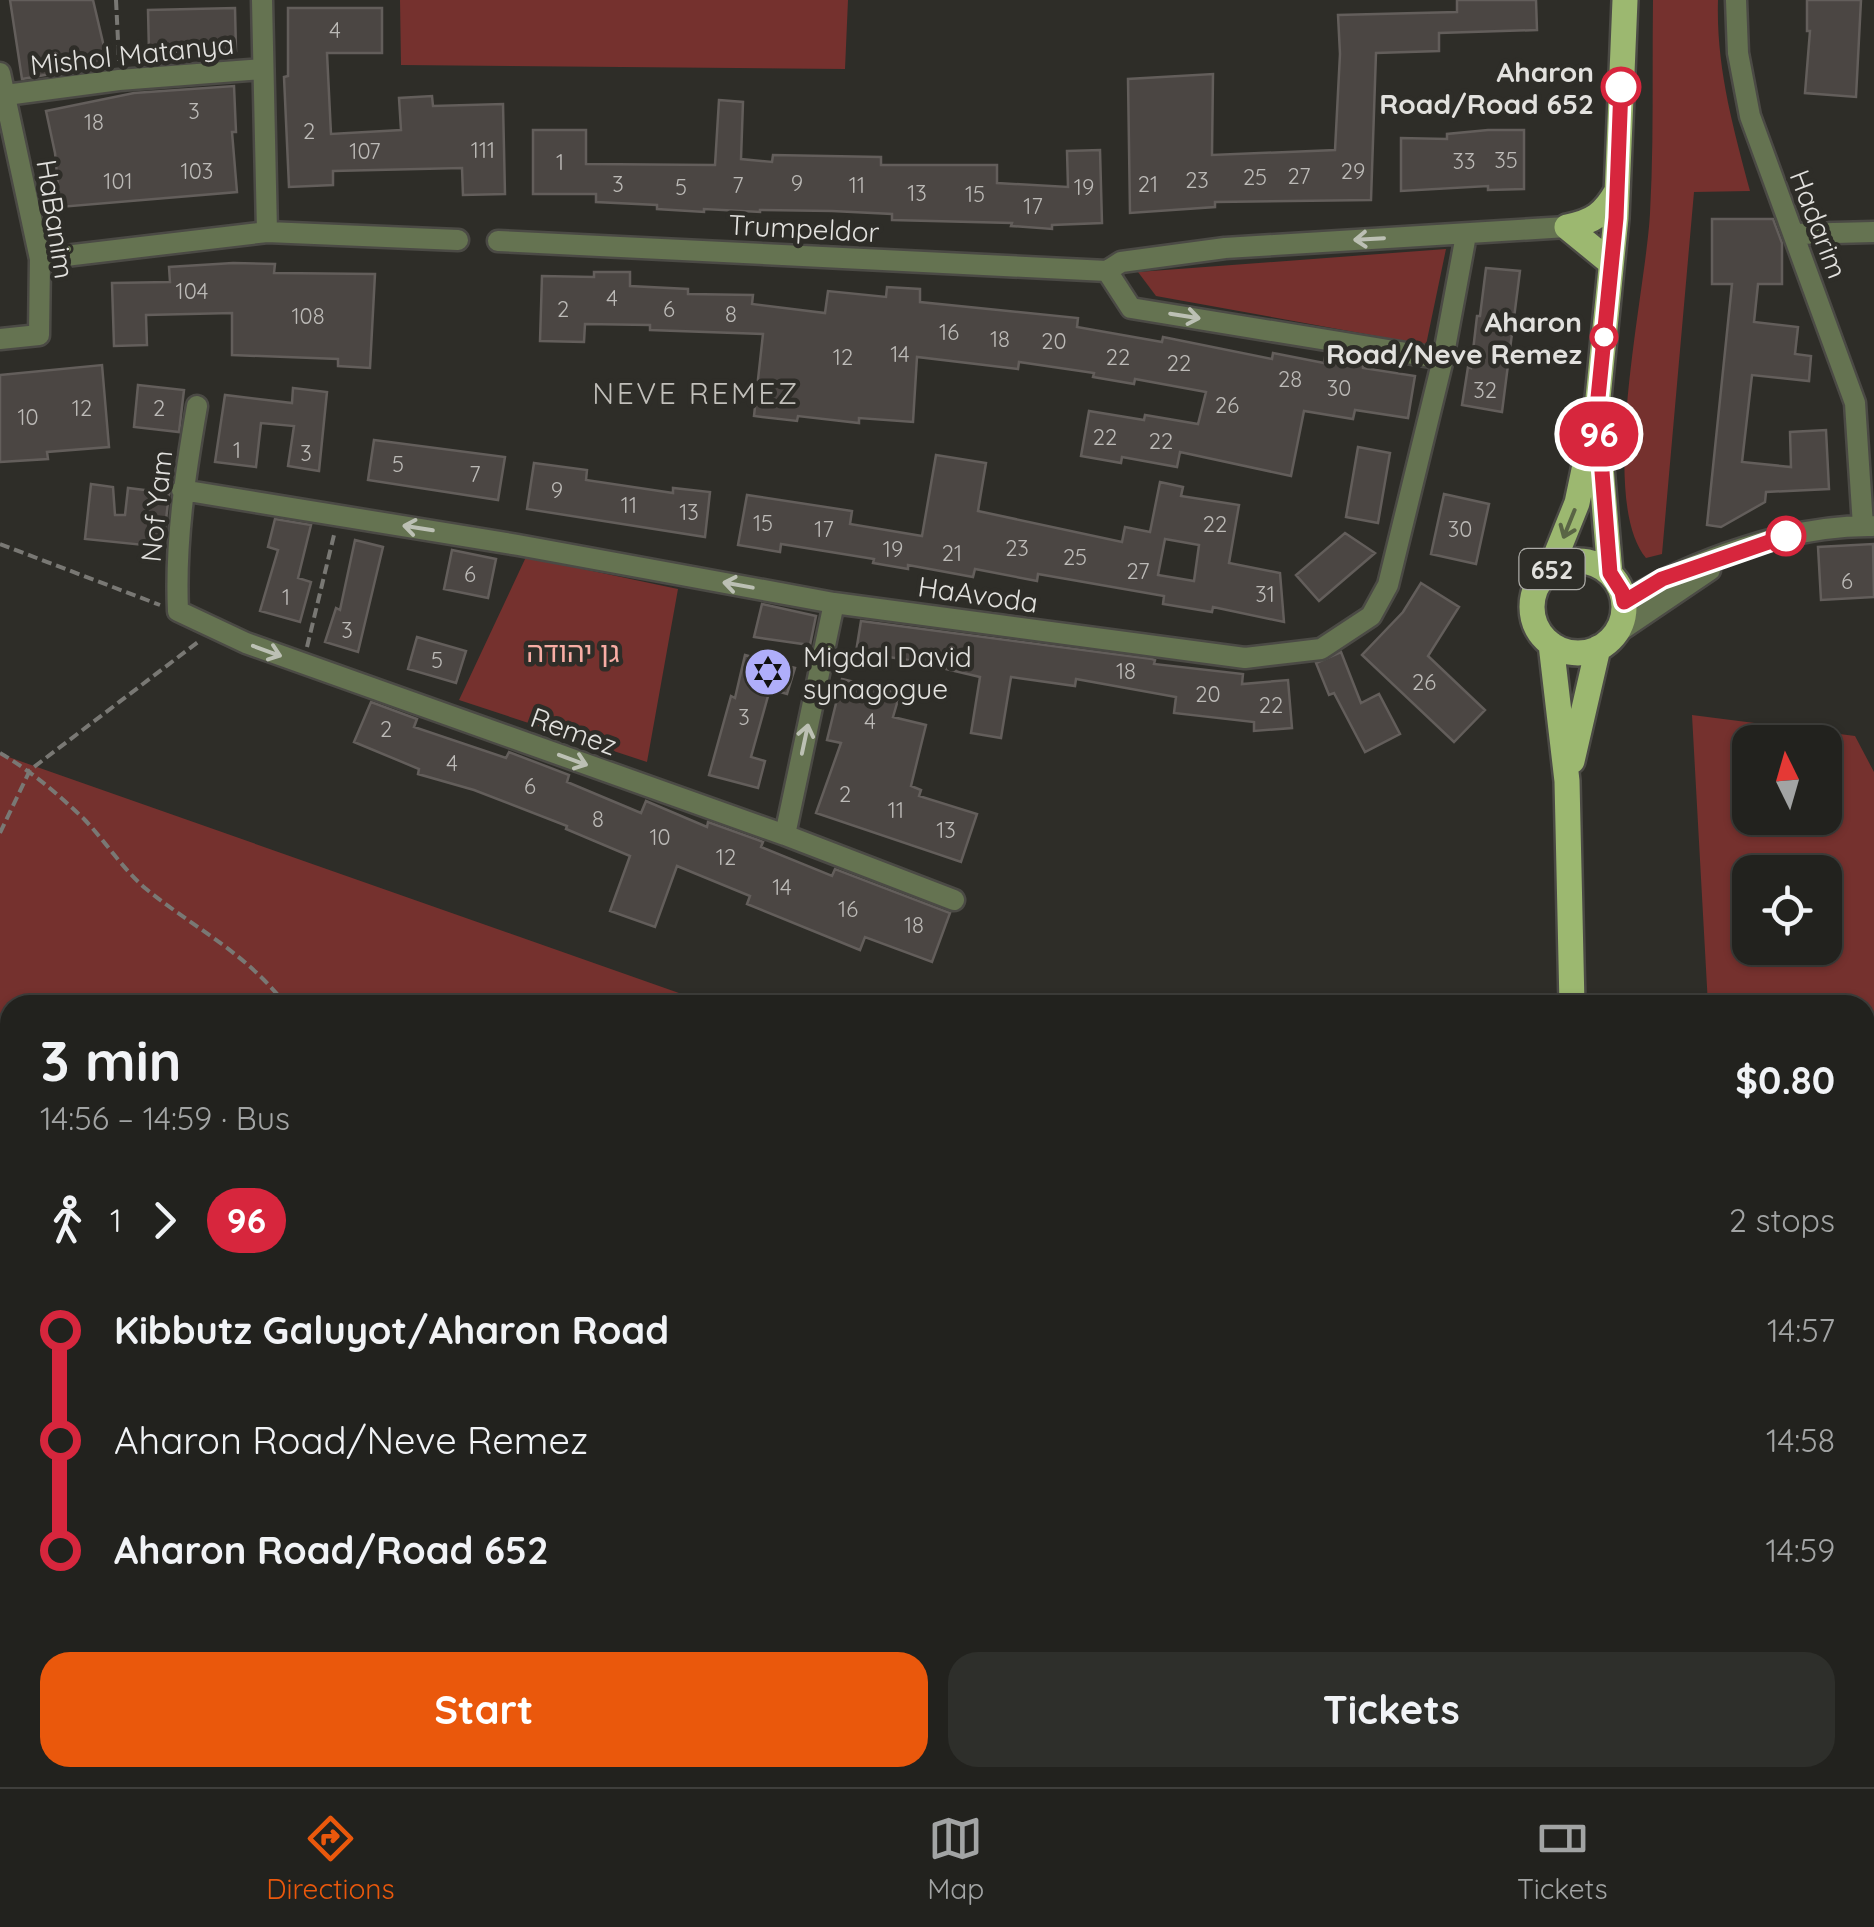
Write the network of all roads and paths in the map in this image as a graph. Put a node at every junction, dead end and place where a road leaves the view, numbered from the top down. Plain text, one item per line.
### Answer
1 (116, 0) edge
2 (262, 0) edge
3 (1625, 0) edge
4 (1736, 0) edge
5 (263, 69) junction
6 (0, 73) edge
7 (120, 80) junction
8 (6, 95) junction
9 (1617, 191) junction
10 (1567, 227) junction
11 (266, 232) junction
12 (1874, 232) edge
13 (1794, 234) junction
14 (1466, 235) junction
15 (458, 240) dead end
16 (498, 240) dead end
17 (40, 258) junction
18 (1612, 263) junction
19 (1107, 272) junction
20 (0, 339) edge
21 (1443, 359) junction
22 (1865, 403) edge
23 (197, 406) dead end
24 (1597, 408) junction
25 (182, 490) junction
26 (338, 516) junction
27 (1868, 526) edge
28 (0, 544) edge
29 (1742, 550) junction
30 (1550, 570) junction
31 (1610, 573) junction
32 (1624, 602) junction
33 (834, 603) junction
34 (178, 612) junction
35 (212, 628) junction
36 (1606, 642) junction
37 (1551, 644) junction
38 (304, 664) junction
39 (0, 753) edge
40 (30, 770) junction
41 (1567, 781) junction
42 (0, 833) edge
43 (785, 835) junction
44 (954, 900) dead end
45 (277, 995) edge
46 (1572, 995) edge

1 - 7 path
2 - 5 street
3 - 9 main road, 652
4 - 13 street, Hadarim
5 - 7 street, Mishol Matanya
5 - 11 street
6 - 8 street, HaBanim
7 - 8 street, Mishol Matanya
8 - 17 street, HaBanim
9 - 10 main road
9 - 18 main road, 652
10 - 14 street, Trumpeldor
10 - 18 main road
11 - 15 street
11 - 17 street
12 - 13 street
13 - 22 street, Hadarim
14 -> 19 street, Trumpeldor
14 - 21 street, HaAvoda
16 - 19 street, Trumpeldor
17 - 20 street, HaBanim
18 - 24 main road, 652
19 -> 21 street
21 - 33 street, HaAvoda
22 - 27 street, Hadarim
23 - 25 street, Nof Yam
24 -> 30 main road, 652
24 - 31 main road, 652
25 - 26 street, HaAvoda
25 - 34 street, Nof Yam
33 -> 26 street, HaAvoda
26 - 38 path
27 - 29 street
28 - 34 path
29 - 32 street
29 - 36 street
30 - 31 main road, 652
30 - 37 main road, 652
31 - 32 main road, 652
32 - 36 main road, 652
43 -> 33 street
34 - 35 street, Remez
35 -> 38 street, Remez
35 - 40 path
36 - 37 main road
36 - 41 main road, 652
37 - 41 main road, 652
38 -> 43 street, Remez
39 - 40 path
40 - 42 path
40 - 45 path
41 - 46 main road, 652
43 - 44 street, Remez

